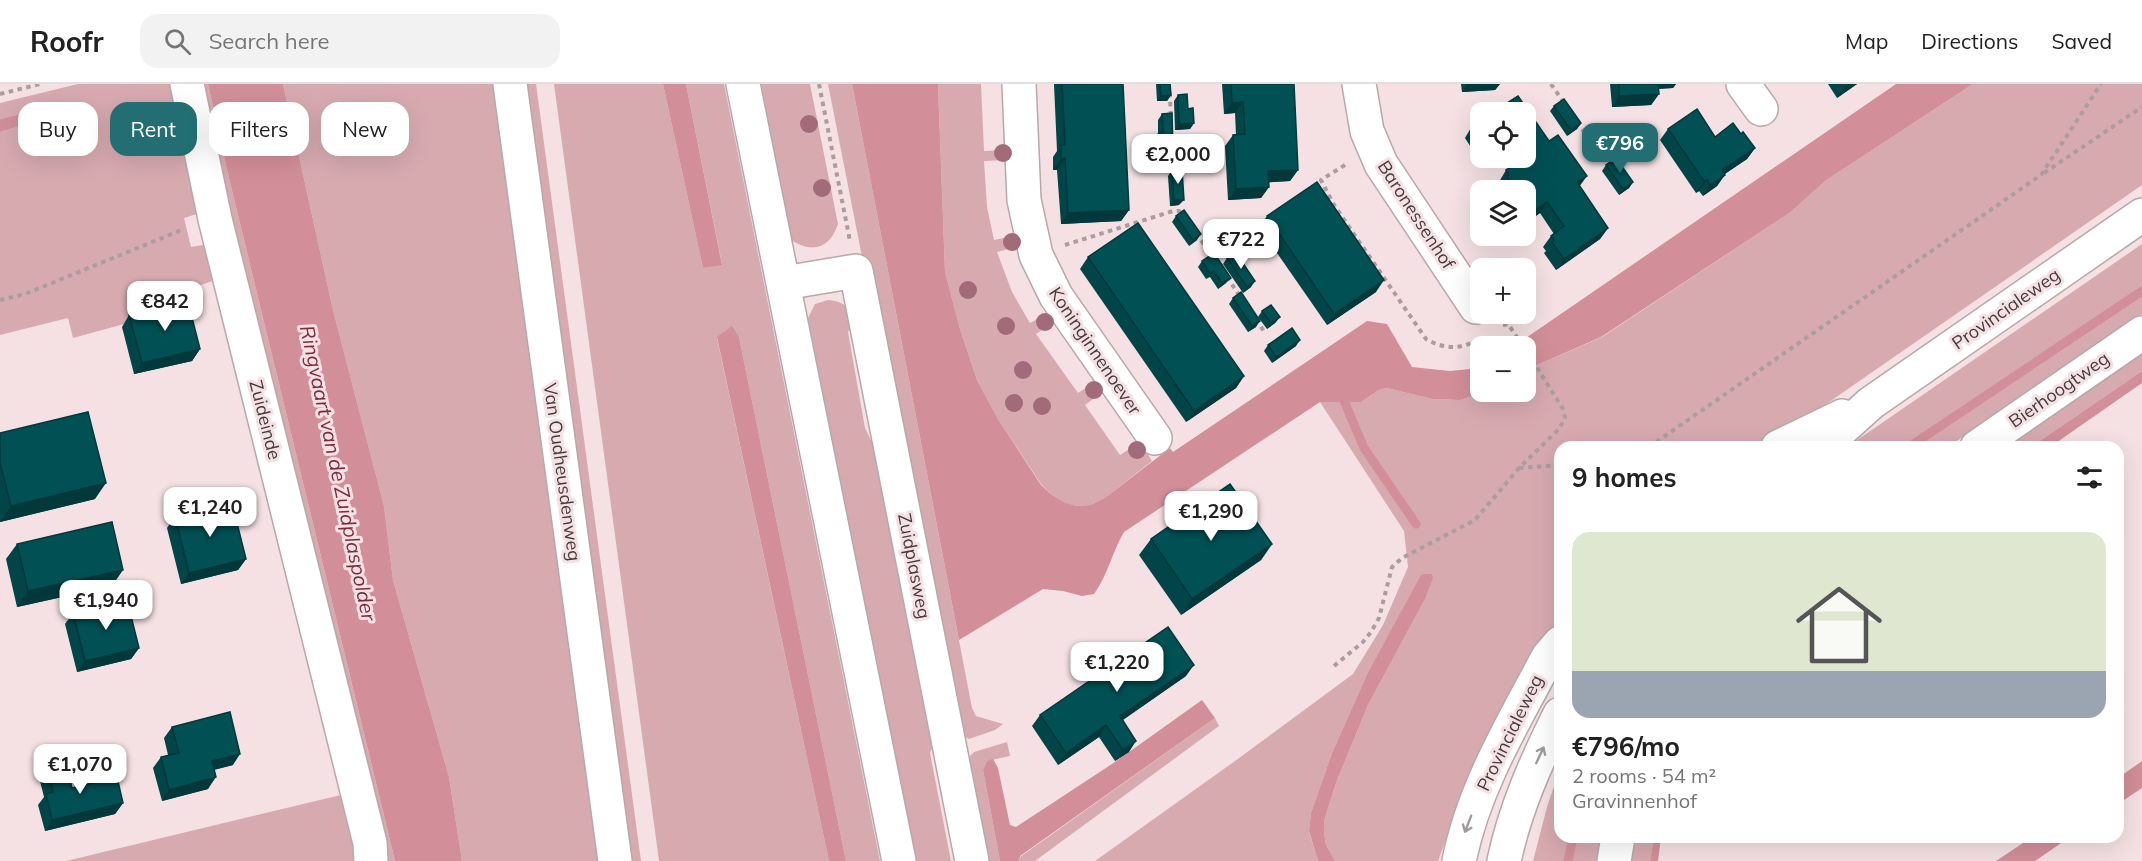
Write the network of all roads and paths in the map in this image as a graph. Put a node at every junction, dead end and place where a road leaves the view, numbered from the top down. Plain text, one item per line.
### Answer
1 (40, 84) edge
2 (187, 84) edge
3 (510, 84) edge
4 (743, 84) edge
5 (819, 84) edge
6 (1018, 84) edge
7 (1169, 84) edge
8 (1359, 84) edge
9 (1551, 84) edge
10 (2101, 84) edge
11 (0, 94) edge
12 (1564, 103) edge
13 (2142, 107) edge
14 (1571, 113) edge
15 (1171, 127) edge
16 (1172, 137) edge
17 (1591, 142) dead end
18 (1374, 148) junction
19 (1173, 158) edge
20 (2041, 176) junction
21 (2142, 215) edge
22 (215, 219) junction
23 (1187, 220) edge
24 (1194, 230) edge
25 (1036, 255) junction
26 (1220, 267) edge
27 (856, 271) junction
28 (1226, 277) edge
29 (784, 283) junction
30 (0, 300) edge
31 (1246, 305) edge
32 (1252, 314) edge
33 (1490, 325) joint
34 (1512, 330) dead end
35 (1265, 333) dead end
36 (2142, 333) edge
37 (1516, 336) edge
38 (1536, 366) edge
39 (1871, 403) junction
40 (1155, 438) dead end
41 (1658, 441) edge
42 (1791, 441) edge
43 (1829, 441) edge
44 (1986, 441) edge
45 (1554, 465) edge
46 (1519, 468) junction
47 (1554, 650) edge
48 (1334, 666) dead end
49 (1554, 727) edge
50 (1617, 843) edge
51 (370, 861) edge
52 (615, 861) edge
53 (900, 861) edge
54 (972, 861) edge
55 (1458, 861) edge
56 (1504, 861) edge
57 (1614, 861) edge

1 - 11 path
2 - 22 street, Zuideinde
3 - 52 street, Van Oudheusdenweg
4 - 29 street
5 - 27 path
6 - 25 street, Koninginnenoever
7 - 15 path
8 - 18 street, Baronessenhof
9 - 12 path
10 - 20 path
13 - 20 path
14 - 17 path
16 - 19 path
18 - 33 street, Baronessenhof
18 - 33 path
20 - 41 path
21 - 39 street, Provincialeweg
22 - 30 path
22 - 51 street, Zuideinde
23 - 25 path
24 - 26 path
25 - 40 street, Koninginnenoever
27 - 29 street
27 - 54 street, Zuidplasweg
28 - 31 path
29 - 53 street
32 - 35 path
34 - 37 path
36 - 44 street, Bierhoogtweg
38 - 46 path
39 - 42 street, Provincialeweg
39 - 43 street, Provincialeweg
45 - 46 path
46 - 48 path
47 -> 55 street, Provincialeweg
56 -> 49 street, Provincialeweg
50 - 57 street

